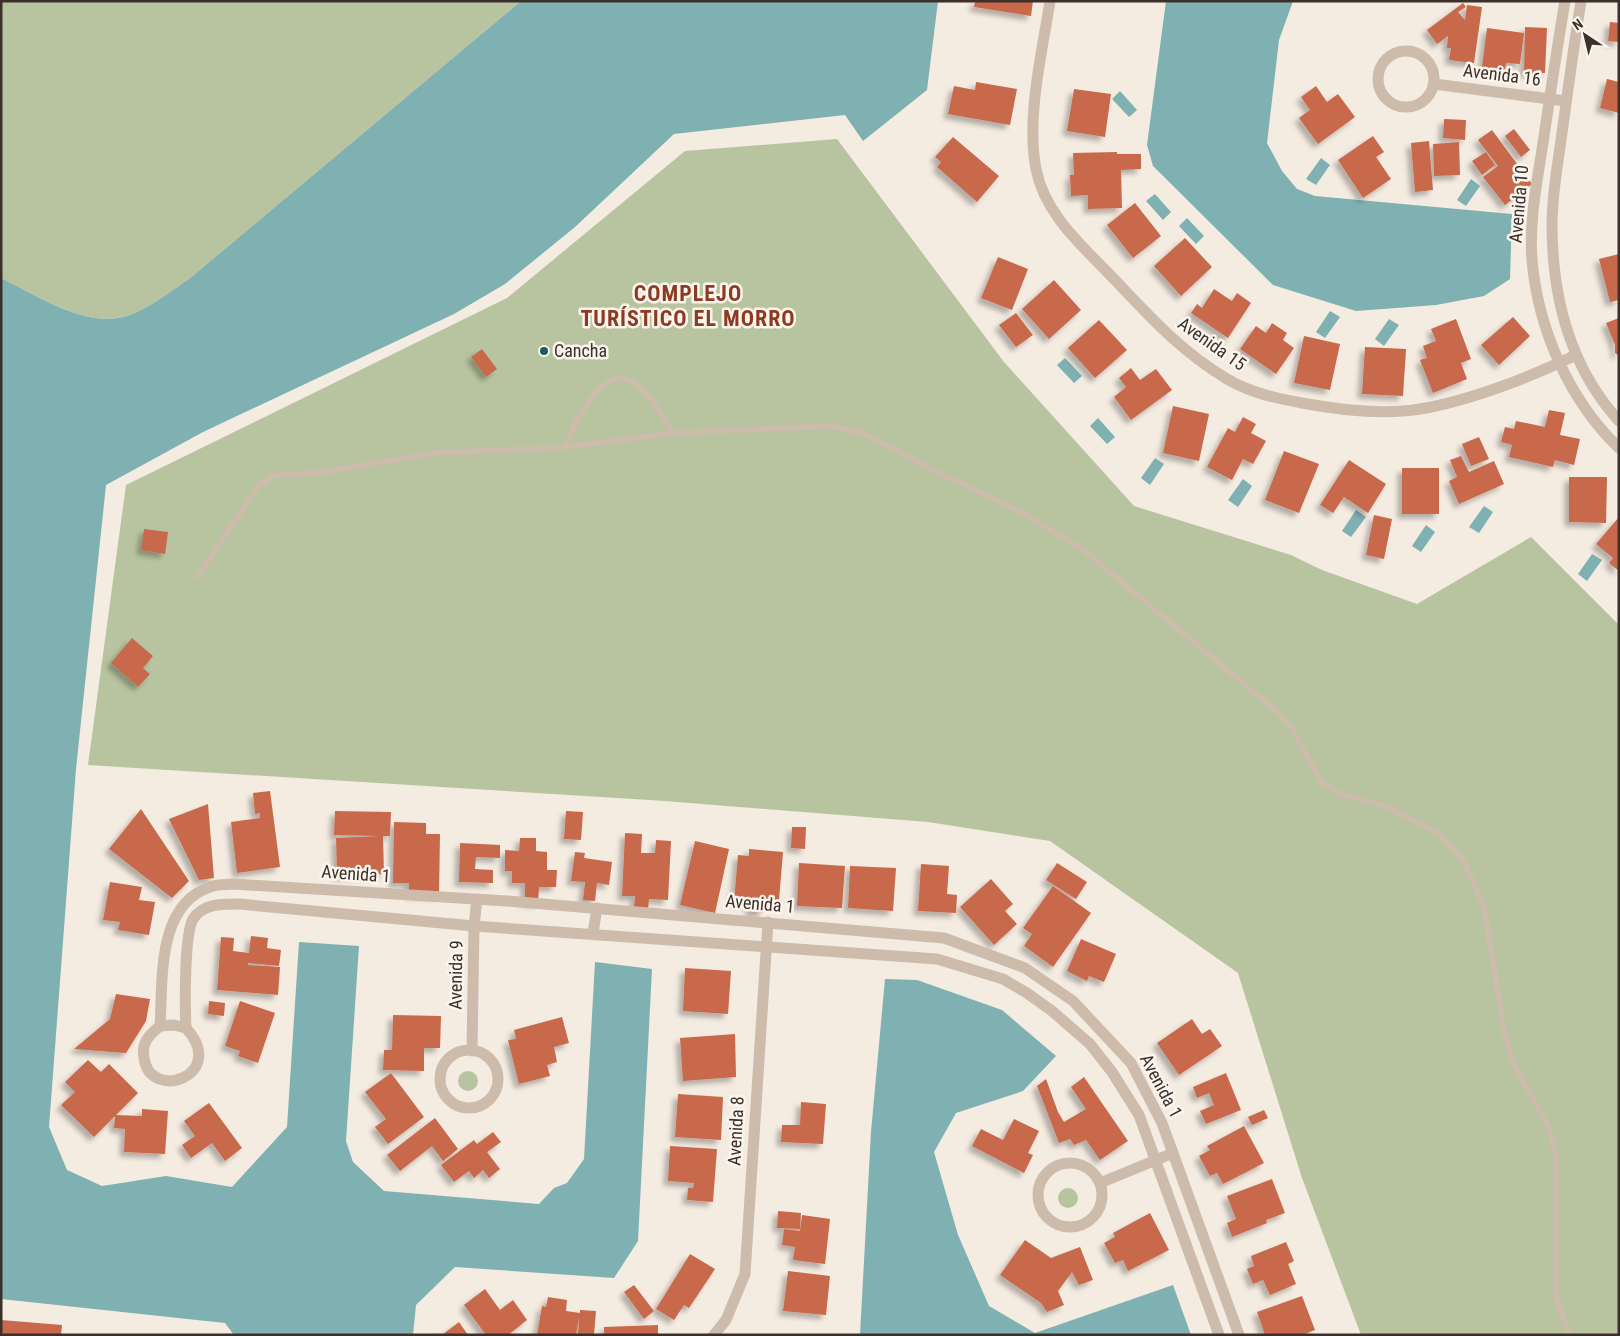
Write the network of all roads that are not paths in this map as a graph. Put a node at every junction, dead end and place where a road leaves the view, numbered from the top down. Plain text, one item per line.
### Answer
1 (1050, 1) edge
2 (1565, 1) edge
3 (1581, 1) edge
4 (1434, 84) junction
5 (1549, 99) junction
6 (1566, 101) junction
7 (1532, 259) junction
8 (1553, 260) junction
9 (1576, 355) junction
10 (1559, 364) junction
11 (1619, 421) edge
12 (674, 433) junction
13 (565, 447) junction
14 (1619, 448) edge
15 (197, 577) dead end
16 (345, 891) junction
17 (477, 900) junction
18 (596, 908) junction
19 (342, 913) junction
20 (768, 922) junction
21 (474, 926) junction
22 (594, 933) junction
23 (765, 945) junction
24 (997, 956) junction
25 (988, 975) junction
26 (160, 1026) junction
27 (186, 1028) junction
28 (472, 1050) junction
29 (1173, 1153) junction
30 (1156, 1160) junction
31 (1100, 1183) junction
32 (714, 1335) edge
33 (1219, 1335) edge
34 (1239, 1335) edge
35 (1570, 1335) edge

1 - 10 street, Avenida 15
2 - 5 street, Avenida 10
3 - 6 street, Avenida 10
4 - 4 street
4 - 5 street, Avenida 16
5 - 6 street, Avenida 16
5 - 7 street, Avenida 10
6 - 8 street, Avenida 10
7 - 8 street
7 - 10 street, Avenida 10
8 - 9 street, Avenida 10
9 - 10 street, Avenida 15
9 - 11 street, Avenida 10
10 - 14 street, Avenida 10
12 - 13 lane
12 - 13 lane
12 - 35 lane
13 - 15 lane
16 - 17 street, Avenida 1
16 - 19 street
16 - 26 street, Avenida 1
17 - 18 street, Avenida 1
17 - 21 street, Avenida 9
18 - 20 street, Avenida 1
18 - 22 street
19 - 21 street, Avenida 1
19 - 27 street, Avenida 1
20 - 23 street, Avenida 8
20 - 24 street, Avenida 1
21 - 22 street, Avenida 1
21 - 28 street, Avenida 9
22 - 23 street, Avenida 1
23 - 25 street, Avenida 1
23 - 32 street, Avenida 8
24 - 25 street
24 - 29 street, Avenida 1
25 - 30 street, Avenida 1
26 - 27 street
26 - 27 street
28 - 28 street
29 - 30 street
29 - 34 street, Avenida 1
30 - 31 street
30 - 33 street, Avenida 1
31 - 31 street

